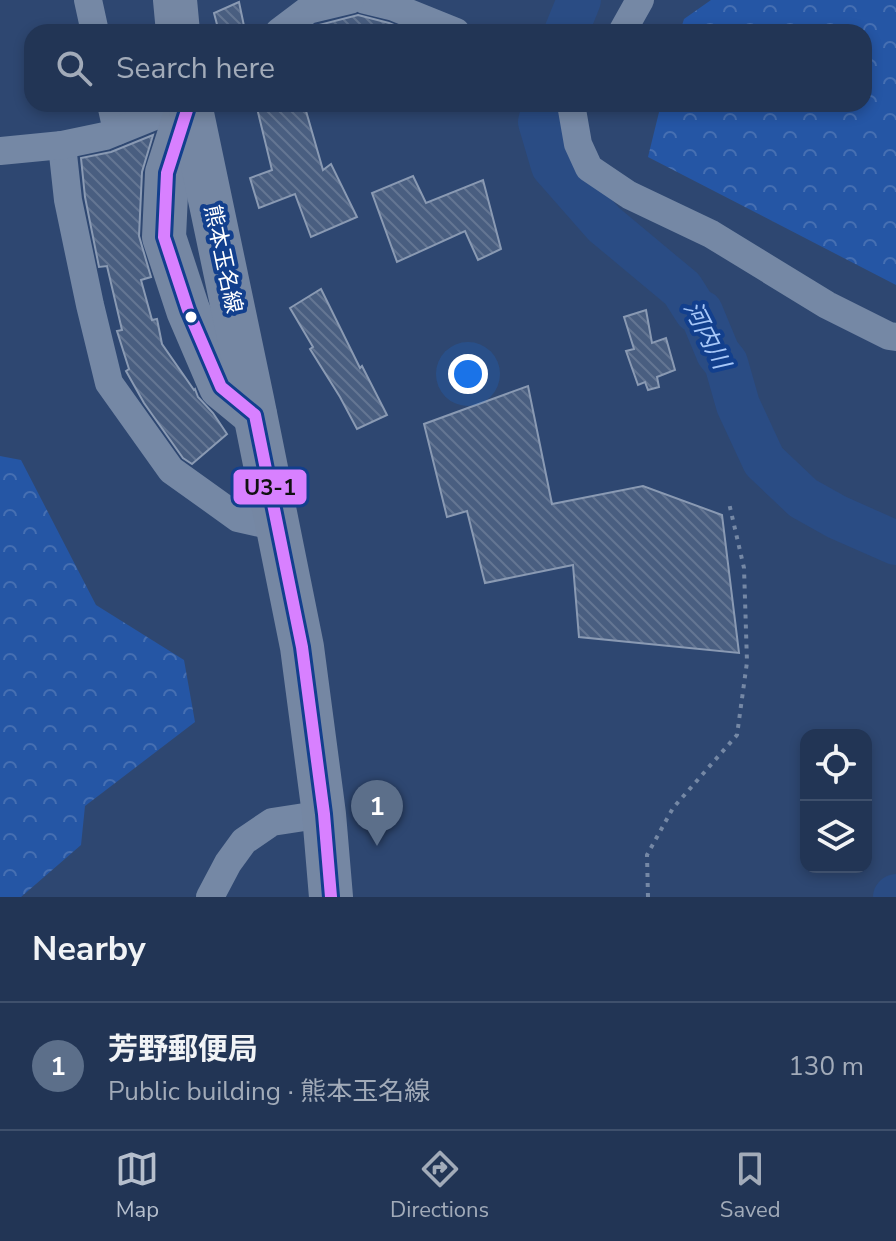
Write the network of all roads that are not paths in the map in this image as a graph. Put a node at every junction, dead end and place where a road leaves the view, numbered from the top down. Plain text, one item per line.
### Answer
1 (88, 0) edge
2 (175, 0) edge
3 (350, 0) edge
4 (365, 0) edge
5 (640, 0) edge
6 (93, 24) edge
7 (177, 24) edge
8 (290, 24) edge
9 (436, 24) edge
10 (626, 24) edge
11 (146, 112) edge
12 (186, 112) edge
13 (572, 112) edge
14 (114, 118) edge
15 (62, 145) junction
16 (0, 151) edge
17 (896, 337) edge
18 (278, 527) junction
19 (324, 814) junction
20 (210, 897) edge
21 (331, 897) edge

1 - 6 street
2 - 7 main road
3 - 8 street
4 - 9 street
5 - 10 street
11 - 14 street
12 - 18 main road, 熊本玉名線
13 - 17 street
14 - 15 street
15 - 16 street
15 - 18 street
18 - 19 main road, 熊本玉名線
19 - 20 street
19 - 21 main road, 熊本玉名線

